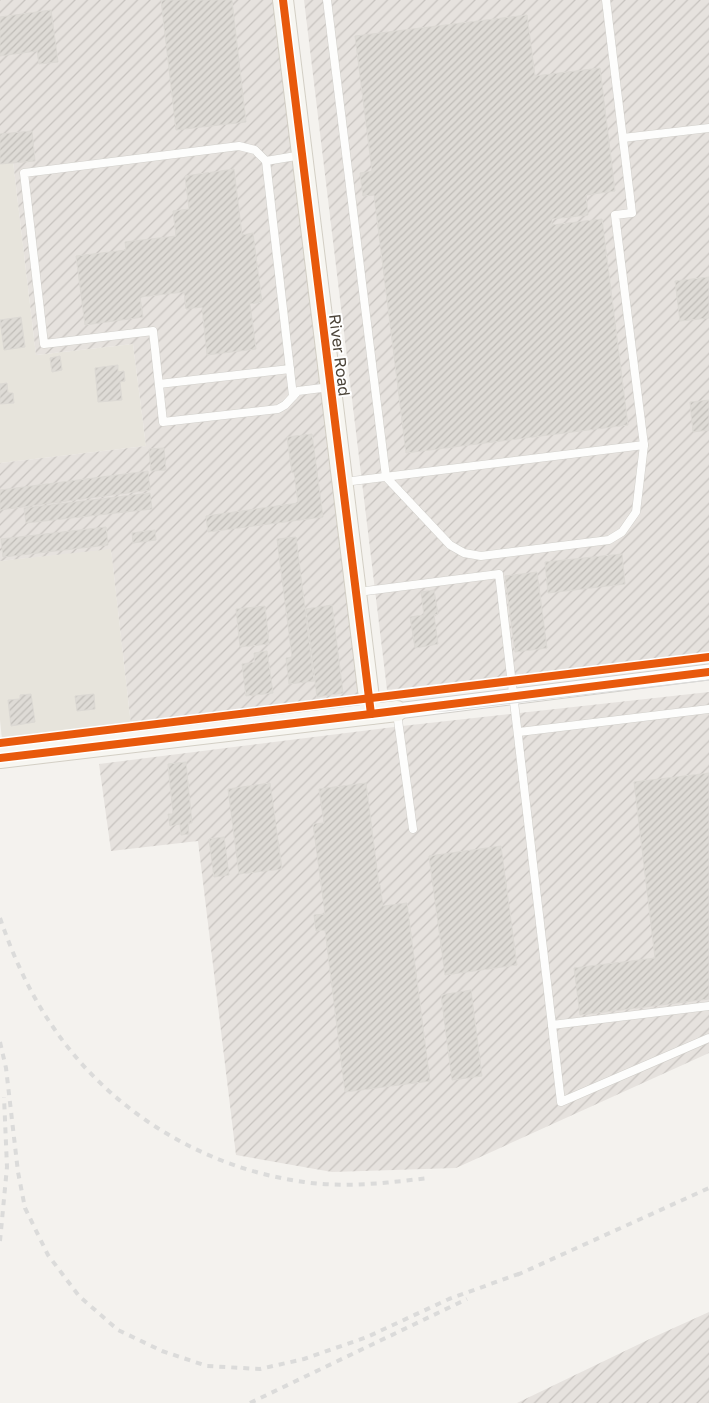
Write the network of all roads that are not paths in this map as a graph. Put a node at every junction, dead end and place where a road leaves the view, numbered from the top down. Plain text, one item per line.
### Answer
1 (283, 0) edge
2 (327, 0) edge
3 (606, 0) edge
4 (709, 128) edge
5 (623, 138) junction
6 (302, 155) junction
7 (266, 160) junction
8 (290, 369) junction
9 (159, 384) junction
10 (330, 387) junction
11 (294, 396) junction
12 (644, 445) junction
13 (386, 477) junction
14 (342, 483) junction
15 (356, 592) junction
16 (709, 672) edge
17 (514, 696) junction
18 (709, 709) edge
19 (397, 711) junction
20 (371, 714) junction
21 (519, 732) junction
22 (0, 758) edge
23 (413, 829) dead end
24 (709, 1006) edge
25 (552, 1025) junction
26 (709, 1038) edge

1 - 6 street, River Road
2 - 13 lane
3 - 5 lane
4 - 5 lane
5 - 12 lane
6 - 7 lane
6 - 10 street, River Road
7 - 8 lane
7 - 9 lane
8 - 9 lane
8 - 11 lane
9 - 11 lane
10 - 11 lane
10 - 14 street, River Road
12 - 13 lane
12 - 13 lane
13 - 14 lane
14 - 15 street, River Road
15 - 17 lane
15 - 20 street, River Road
16 - 17 street
17 - 19 street
17 - 21 lane
18 - 21 lane
19 - 20 street
19 - 23 lane
20 - 22 street
21 - 25 lane
24 - 25 lane
25 - 26 lane

